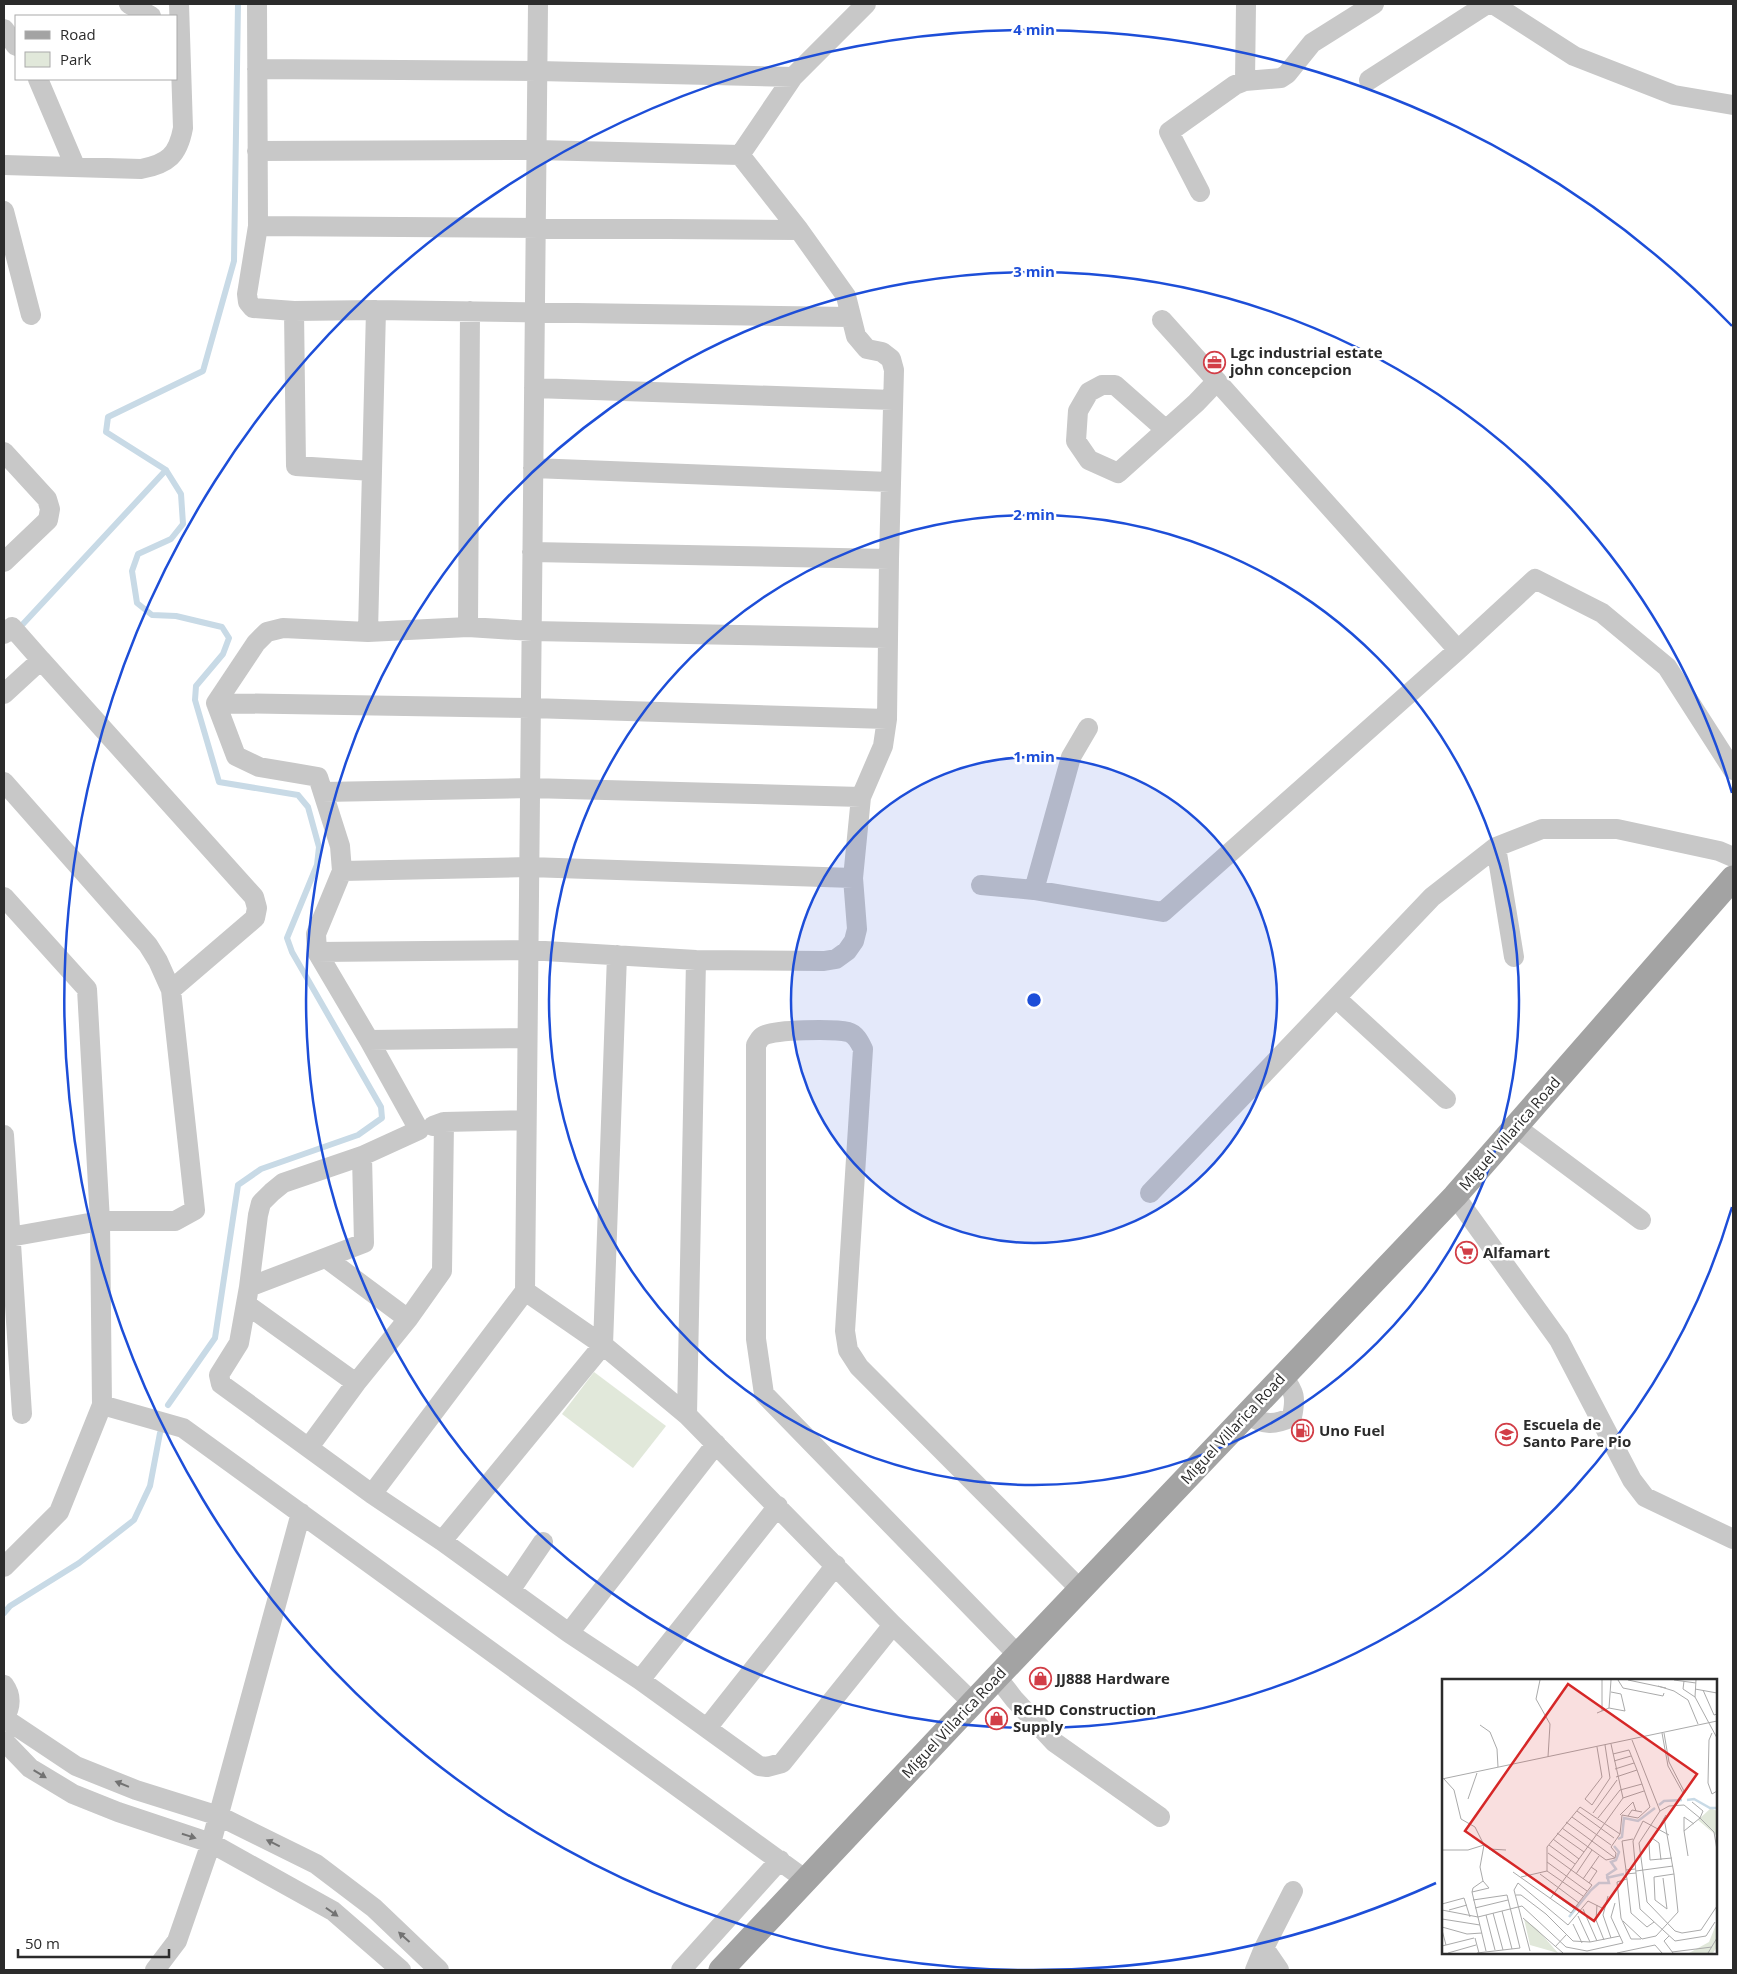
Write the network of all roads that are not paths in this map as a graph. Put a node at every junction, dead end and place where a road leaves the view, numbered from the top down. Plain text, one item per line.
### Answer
1 (129, 4) edge
2 (180, 4) edge
3 (257, 4) edge
4 (538, 4) edge
5 (866, 4) edge
6 (1246, 4) edge
7 (1374, 4) edge
8 (1487, 4) edge
9 (1493, 4) edge
10 (148, 15) edge
11 (4, 29) edge
12 (178, 32) edge
13 (15, 45) edge
14 (257, 68) junction
15 (538, 71) junction
16 (793, 78) junction
17 (38, 80) edge
18 (1370, 80) dead end
19 (1245, 81) junction
20 (1733, 105) edge
21 (537, 150) junction
22 (257, 151) junction
23 (740, 155) junction
24 (4, 165) edge
25 (75, 166) junction
26 (1200, 192) dead end
27 (4, 211) edge
28 (258, 226) junction
29 (536, 228) junction
30 (799, 230) junction
31 (376, 310) junction
32 (294, 311) junction
33 (470, 311) junction
34 (535, 312) junction
35 (30, 315) dead end
36 (850, 317) junction
37 (1162, 320) dead end
38 (1217, 381) junction
39 (534, 388) junction
40 (893, 400) junction
41 (1166, 430) junction
42 (4, 452) edge
43 (533, 468) junction
44 (372, 471) junction
45 (890, 482) junction
46 (532, 552) junction
47 (889, 559) junction
48 (4, 562) edge
49 (7, 626) edge
50 (468, 627) junction
51 (532, 631) junction
52 (368, 632) junction
53 (887, 638) junction
54 (1458, 650) junction
55 (41, 660) junction
56 (4, 694) edge
57 (216, 703) junction
58 (531, 708) junction
59 (887, 719) junction
60 (1088, 728) dead end
61 (1733, 770) edge
62 (4, 782) edge
63 (530, 788) junction
64 (323, 792) junction
65 (861, 797) junction
66 (1496, 848) junction
67 (1733, 857) edge
68 (529, 867) junction
69 (342, 871) junction
70 (853, 878) junction
71 (1733, 878) edge
72 (981, 886) dead end
73 (1034, 890) junction
74 (4, 897) edge
75 (528, 950) junction
76 (317, 952) junction
77 (617, 955) junction
78 (1514, 957) dead end
79 (696, 960) junction
80 (171, 990) junction
81 (1336, 998) junction
82 (527, 1038) junction
83 (368, 1040) junction
84 (1446, 1099) dead end
85 (526, 1120) junction
86 (444, 1122) junction
87 (1516, 1127) junction
88 (419, 1130) junction
89 (4, 1135) edge
90 (362, 1156) junction
91 (1150, 1193) dead end
92 (1455, 1196) junction
93 (1641, 1220) dead end
94 (100, 1221) junction
95 (7, 1237) edge
96 (326, 1258) junction
97 (524, 1291) junction
98 (248, 1296) junction
99 (408, 1318) junction
100 (602, 1345) junction
101 (12, 1374) edge
102 (1283, 1376) junction
103 (356, 1383) junction
104 (102, 1405) junction
105 (22, 1414) dead end
106 (1247, 1414) junction
107 (687, 1415) junction
108 (716, 1444) junction
109 (309, 1447) junction
110 (372, 1494) junction
111 (778, 1506) junction
112 (301, 1513) junction
113 (1733, 1539) edge
114 (442, 1540) junction
115 (543, 1542) dead end
116 (836, 1566) junction
117 (4, 1567) edge
118 (511, 1589) junction
119 (1081, 1590) junction
120 (893, 1625) junction
121 (569, 1633) junction
122 (1018, 1655) junction
123 (997, 1677) junction
124 (640, 1680) junction
125 (4, 1685) edge
126 (974, 1703) junction
127 (4, 1718) edge
128 (706, 1728) junction
129 (4, 1741) edge
130 (219, 1816) junction
131 (1160, 1817) dead end
132 (211, 1843) junction
133 (780, 1860) junction
134 (806, 1880) junction
135 (1293, 1891) dead end
136 (1264, 1948) junction
137 (155, 1970) edge
138 (401, 1970) edge
139 (439, 1970) edge
140 (681, 1970) edge
141 (721, 1970) edge
142 (1255, 1970) edge
143 (1279, 1970) edge

1 - 10 street
2 - 12 street
3 - 14 street
4 - 15 street
5 - 16 street
6 - 19 street
7 - 19 street
8 - 18 street
9 - 20 street
11 - 13 street
12 - 25 street
14 - 15 street
14 - 22 street
15 - 16 street
15 - 21 street
16 - 23 street
17 - 25 street
19 - 26 street
21 - 22 street
21 - 23 street
21 - 29 street
22 - 28 street
23 - 30 street
24 - 25 street
27 - 35 street
28 - 29 street
28 - 32 street
29 - 30 street
29 - 34 street
30 - 36 street
31 - 32 street
31 - 33 street
31 - 44 street
32 - 44 street
33 - 34 street
33 - 50 street
34 - 36 street
34 - 39 street
36 - 40 street
37 - 38 street
38 - 41 street
38 - 54 street
39 - 40 street
39 - 43 street
40 - 45 street
41 - 41 street
42 - 48 street
43 - 45 street
43 - 46 street
44 - 52 street
45 - 47 street
46 - 47 street
46 - 51 street
47 - 53 street
49 - 55 street
50 - 51 street
50 - 52 street
51 - 53 street
51 - 58 street
52 - 57 street
53 - 59 street
54 - 61 street
54 - 73 street
55 - 56 street
55 - 80 street
57 - 58 street
57 - 64 street
58 - 59 street
58 - 63 street
59 - 65 street
60 - 73 street
62 - 80 street
63 - 64 street
63 - 65 street
63 - 68 street
64 - 69 street
65 - 70 street
66 - 67 street
66 - 78 street
66 - 81 street
68 - 69 street
68 - 70 street
68 - 75 street
69 - 76 street
70 - 79 street
71 - 87 main road, Miguel Villarica Road
72 - 73 street
74 - 94 street
75 - 76 street
75 - 77 street
75 - 82 street
76 - 83 street
77 - 79 street
77 - 100 street
79 - 107 street
80 - 94 street
81 - 84 street
81 - 91 street
82 - 83 street
82 - 85 street
83 - 88 street
85 - 86 street
85 - 97 street
86 - 88 street
86 - 99 street
87 - 92 main road, Miguel Villarica Road
87 - 93 street
88 - 90 street
89 - 95 street
90 - 96 street
90 - 98 street
92 - 102 main road, Miguel Villarica Road
92 - 113 street
94 - 95 street
94 - 104 street
95 - 101 street
96 - 98 street
96 - 99 street
97 - 100 street
97 - 110 street
98 - 103 street
98 - 109 street
99 - 103 street
100 - 107 street
100 - 114 street
101 - 105 street
102 - 106 main road, Miguel Villarica Road
102 - 106 street
103 - 109 street
104 - 112 street
104 - 117 street
106 - 119 main road, Miguel Villarica Road
107 - 108 street
108 - 111 street
108 - 121 street
109 - 110 street
110 - 114 street
111 - 116 street
111 - 124 street
112 - 130 street
112 - 133 street
114 - 118 street
115 - 118 street
116 - 120 street
116 - 128 street
118 - 121 street
119 - 122 main road, Miguel Villarica Road
119 - 122 street
120 - 126 street
120 - 128 street
121 - 124 street
122 - 123 main road, Miguel Villarica Road
123 - 126 main road, Miguel Villarica Road
123 - 131 street
124 - 128 street
125 - 127 street
126 - 134 main road, Miguel Villarica Road
130 -> 127 street
129 -> 132 street
130 - 132 street
139 -> 130 street
132 - 137 street
132 -> 138 street
133 - 134 street
133 - 140 street
134 - 141 main road, Miguel Villarica Road
135 - 136 street
136 - 142 street
136 - 143 street

